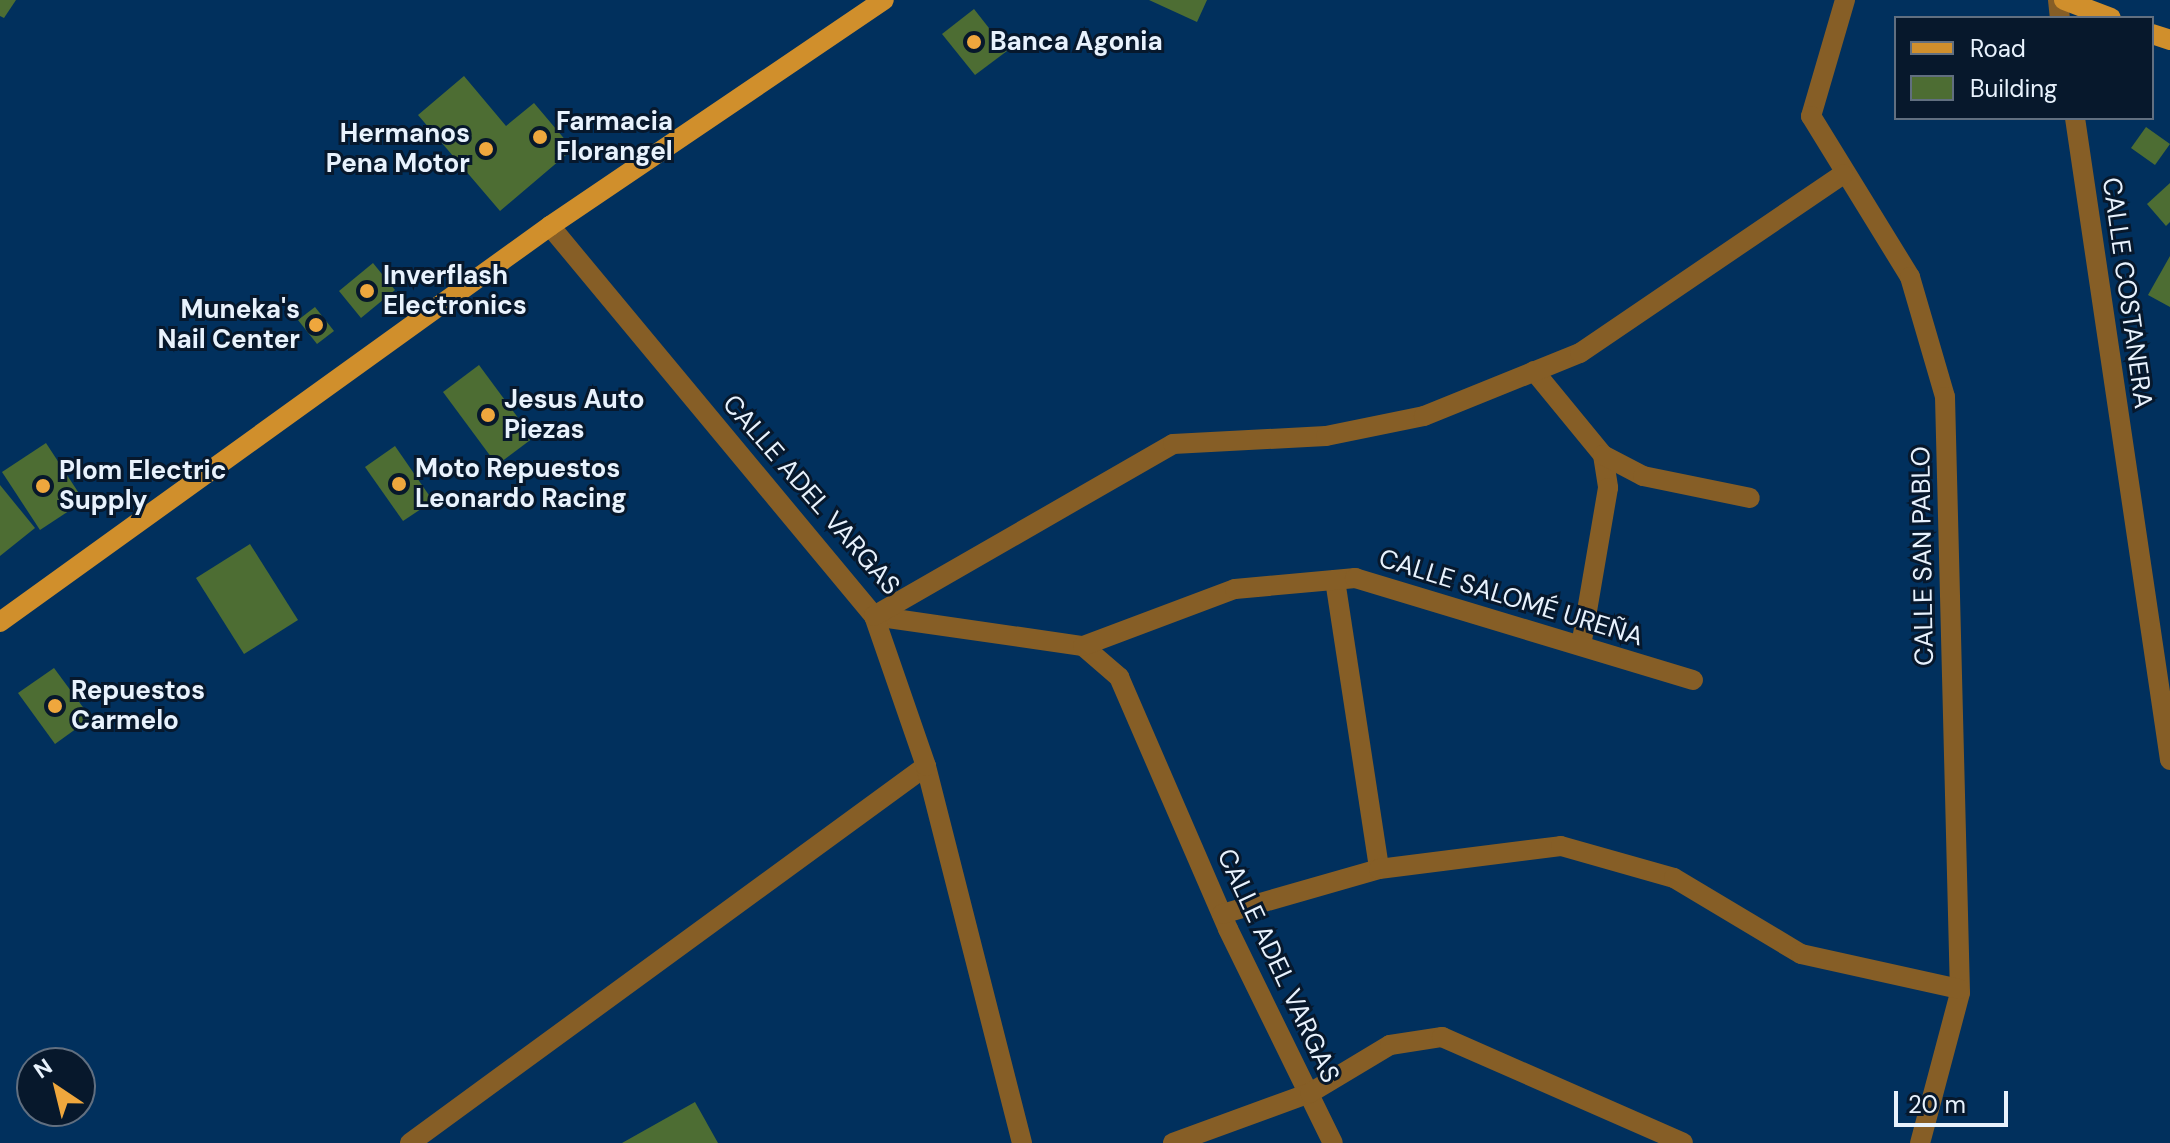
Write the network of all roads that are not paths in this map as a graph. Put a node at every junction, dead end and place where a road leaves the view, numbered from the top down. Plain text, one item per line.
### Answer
1 (884, 0) edge
2 (1845, 0) edge
3 (2061, 0) edge
4 (2105, 16) edge
5 (2075, 120) edge
6 (1843, 174) junction
7 (550, 226) junction
8 (1534, 371) junction
9 (1603, 455) junction
10 (1750, 498) dead end
11 (1335, 580) junction
12 (874, 616) junction
13 (0, 622) edge
14 (1083, 646) junction
15 (1581, 646) junction
16 (1693, 680) dead end
17 (2170, 760) edge
18 (926, 766) junction
19 (1379, 869) junction
20 (1222, 914) junction
21 (1959, 989) junction
22 (1310, 1093) junction
23 (410, 1143) edge
24 (1022, 1143) edge
25 (1173, 1143) edge
26 (1333, 1143) edge
27 (1683, 1143) edge
28 (1920, 1143) edge

1 - 7 main road
2 - 6 street, CALLE SAN PABLO
3 - 4 main road
5 - 17 street, CALLE COSTANERA
6 - 8 street
6 - 21 street, CALLE SAN PABLO
7 - 12 street, CALLE ADEL VARGAS
7 - 13 main road
8 - 9 street
8 - 12 street
9 - 10 street
9 - 15 street
11 - 14 street, CALLE SALOMÉ UREÑA
11 - 15 street, CALLE SALOMÉ UREÑA
11 - 19 street
12 - 14 street, CALLE ADEL VARGAS
12 - 18 street
14 - 20 street, CALLE ADEL VARGAS
15 - 16 street, CALLE SALOMÉ UREÑA
18 - 23 street
18 - 24 street
19 - 20 street
19 - 21 street
20 - 22 street, CALLE ADEL VARGAS
21 - 28 street, CALLE SAN PABLO
22 - 25 street
22 - 26 street, CALLE ADEL VARGAS
22 - 27 street

